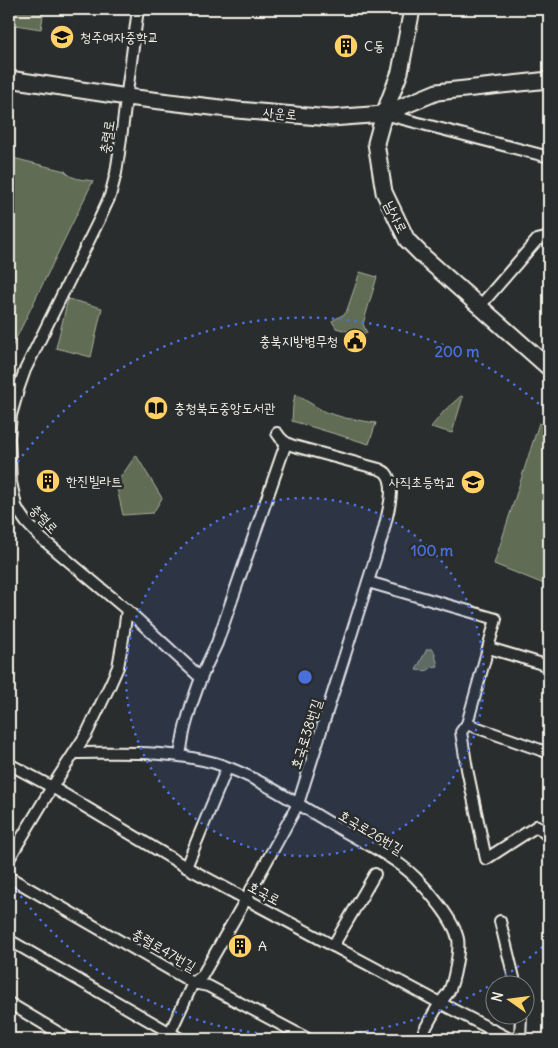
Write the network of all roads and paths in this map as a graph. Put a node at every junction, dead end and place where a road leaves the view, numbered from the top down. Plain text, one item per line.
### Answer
1 (138, 9) edge
2 (412, 9) edge
3 (9, 79) edge
4 (549, 80) edge
5 (127, 97) junction
6 (384, 114) junction
7 (549, 157) edge
8 (549, 237) edge
9 (480, 306) junction
10 (549, 368) edge
11 (10, 415) edge
12 (277, 433) dead end
13 (286, 444) junction
14 (368, 582) junction
15 (126, 610) junction
16 (489, 648) junction
17 (549, 666) edge
18 (201, 678) junction
19 (466, 724) junction
20 (75, 753) junction
21 (549, 753) edge
22 (180, 755) junction
23 (9, 764) edge
24 (226, 768) junction
25 (52, 787) junction
26 (298, 804) junction
27 (549, 837) edge
28 (9, 858) edge
29 (186, 867) junction
30 (375, 874) dead end
31 (9, 877) edge
32 (246, 899) junction
33 (500, 921) dead end
34 (9, 940) edge
35 (333, 946) junction
36 (514, 976) edge
37 (193, 983) junction
38 (9, 1003) edge
39 (440, 1003) junction
40 (521, 1026) edge
41 (168, 1036) edge
42 (69, 1039) edge
43 (182, 1039) edge
44 (308, 1039) edge
45 (420, 1039) edge
46 (510, 1039) edge
47 (520, 1039) edge

1 - 5 street, 충렬로
2 - 6 street, 남사로
3 - 5 street, 사운로
4 - 6 street, 사운로
5 - 6 street, 사운로
5 - 11 street, 충렬로
6 - 7 street
6 - 9 street, 남사로
8 - 9 street
9 - 10 street, 남사로
11 - 15 street, 충렬로
12 - 13 street
13 - 14 street, 호국로38번길
13 - 18 street
14 - 16 street
14 - 26 street, 호국로38번길
15 - 18 street, 충렬로
15 - 20 street
16 - 17 street
16 - 19 street
18 - 22 street
19 - 21 street
19 - 27 street
20 - 22 street, 호국로26번길
20 - 25 street
22 - 24 street, 호국로26번길
23 - 25 street, 호국로
24 - 26 street, 호국로26번길
24 - 29 street
25 - 28 street
25 - 29 street, 호국로
26 - 32 street, 호국로38번길
26 - 39 street, 호국로26번길
29 - 32 street, 호국로
30 - 35 street
31 - 37 street, 충렬로47번길
32 - 35 street, 호국로
32 - 37 street, 호국로38번길
33 - 36 street
34 - 41 street
35 - 39 street, 호국로
37 - 41 street, 호국로38번길
37 - 44 street, 충렬로47번길
38 - 42 street
39 - 45 street, 호국로26번길
39 - 46 street, 호국로
40 - 47 street
41 - 43 street

